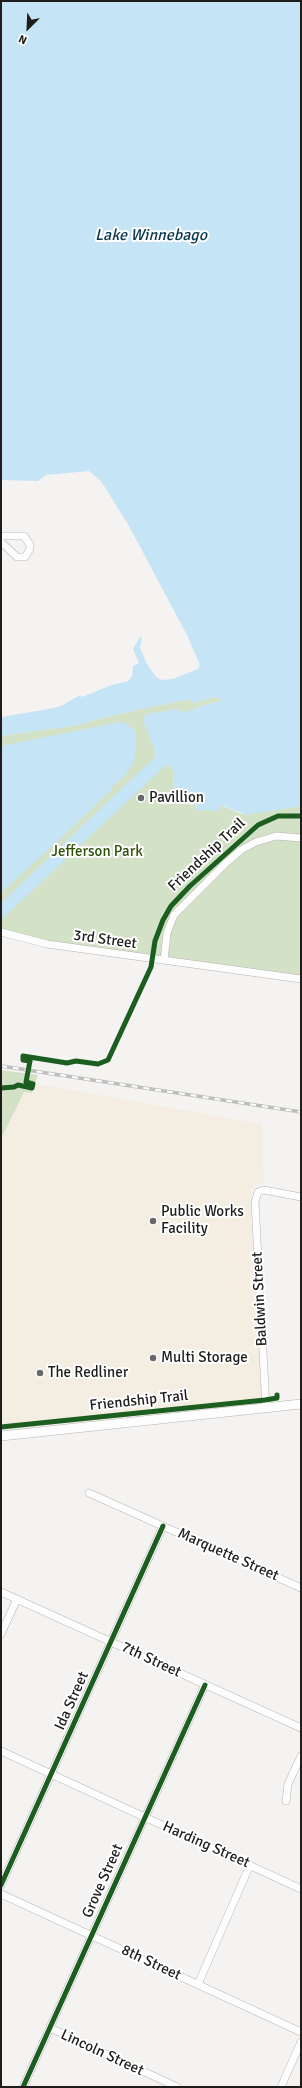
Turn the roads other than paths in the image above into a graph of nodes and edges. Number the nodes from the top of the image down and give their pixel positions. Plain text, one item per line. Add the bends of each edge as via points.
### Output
1 (1, 536) edge
2 (1, 542) edge
3 (301, 838) edge
4 (1, 932) edge
5 (164, 960) junction
6 (301, 979) edge
7 (301, 1197) edge
8 (301, 1404) edge
9 (266, 1408) junction
10 (1, 1436) edge
11 (88, 1493) dead end
12 (163, 1526) junction
13 (301, 1588) edge
14 (1, 1592) edge
15 (17, 1599) junction
16 (1, 1634) edge
17 (111, 1642) junction
18 (205, 1685) junction
19 (301, 1728) edge
20 (1, 1751) edge
21 (301, 1756) edge
22 (52, 1774) junction
23 (286, 1801) dead end
24 (145, 1817) junction
25 (250, 1866) junction
26 (1, 1885) edge
27 (301, 1889) edge
28 (1, 1894) edge
29 (92, 1936) junction
30 (198, 1984) junction
31 (50, 2028) junction
32 (301, 2032) edge
33 (301, 2042) edge
34 (23, 2087) edge
35 (177, 2087) edge
36 (281, 2087) edge

1 - 2 street via 24,536 30,549 25,557 17,557
3 - 5 street via 276,836 240,850 174,915 167,933
4 - 5 street, 3rd Street via 47,944
5 - 6 street, 3rd Street
7 - 9 street, Baldwin Street via 270,1190 258,1192 255,1202
8 - 9 main road
9 - 10 main road
11 - 12 street, Marquette Street
12 - 13 street, Marquette Street
12 - 17 street, Ida Street
14 - 15 street, 7th Street
15 - 16 street
15 - 17 street, 7th Street
17 - 18 street, 7th Street
17 - 22 street, Ida Street
18 - 19 street, 7th Street
18 - 24 street, Grove Street
20 - 22 street, Harding Street
21 - 23 street via 288,1784
22 - 24 street, Harding Street
22 - 26 street, Ida Street
24 - 25 street, Harding Street
24 - 29 street, Grove Street
25 - 27 street, Harding Street
25 - 30 street
28 - 29 street, 8th Street
29 - 30 street, 8th Street
29 - 31 street, Grove Street
30 - 32 street, 8th Street
31 - 34 street, Grove Street
31 - 35 street, Lincoln Street
33 - 36 street

